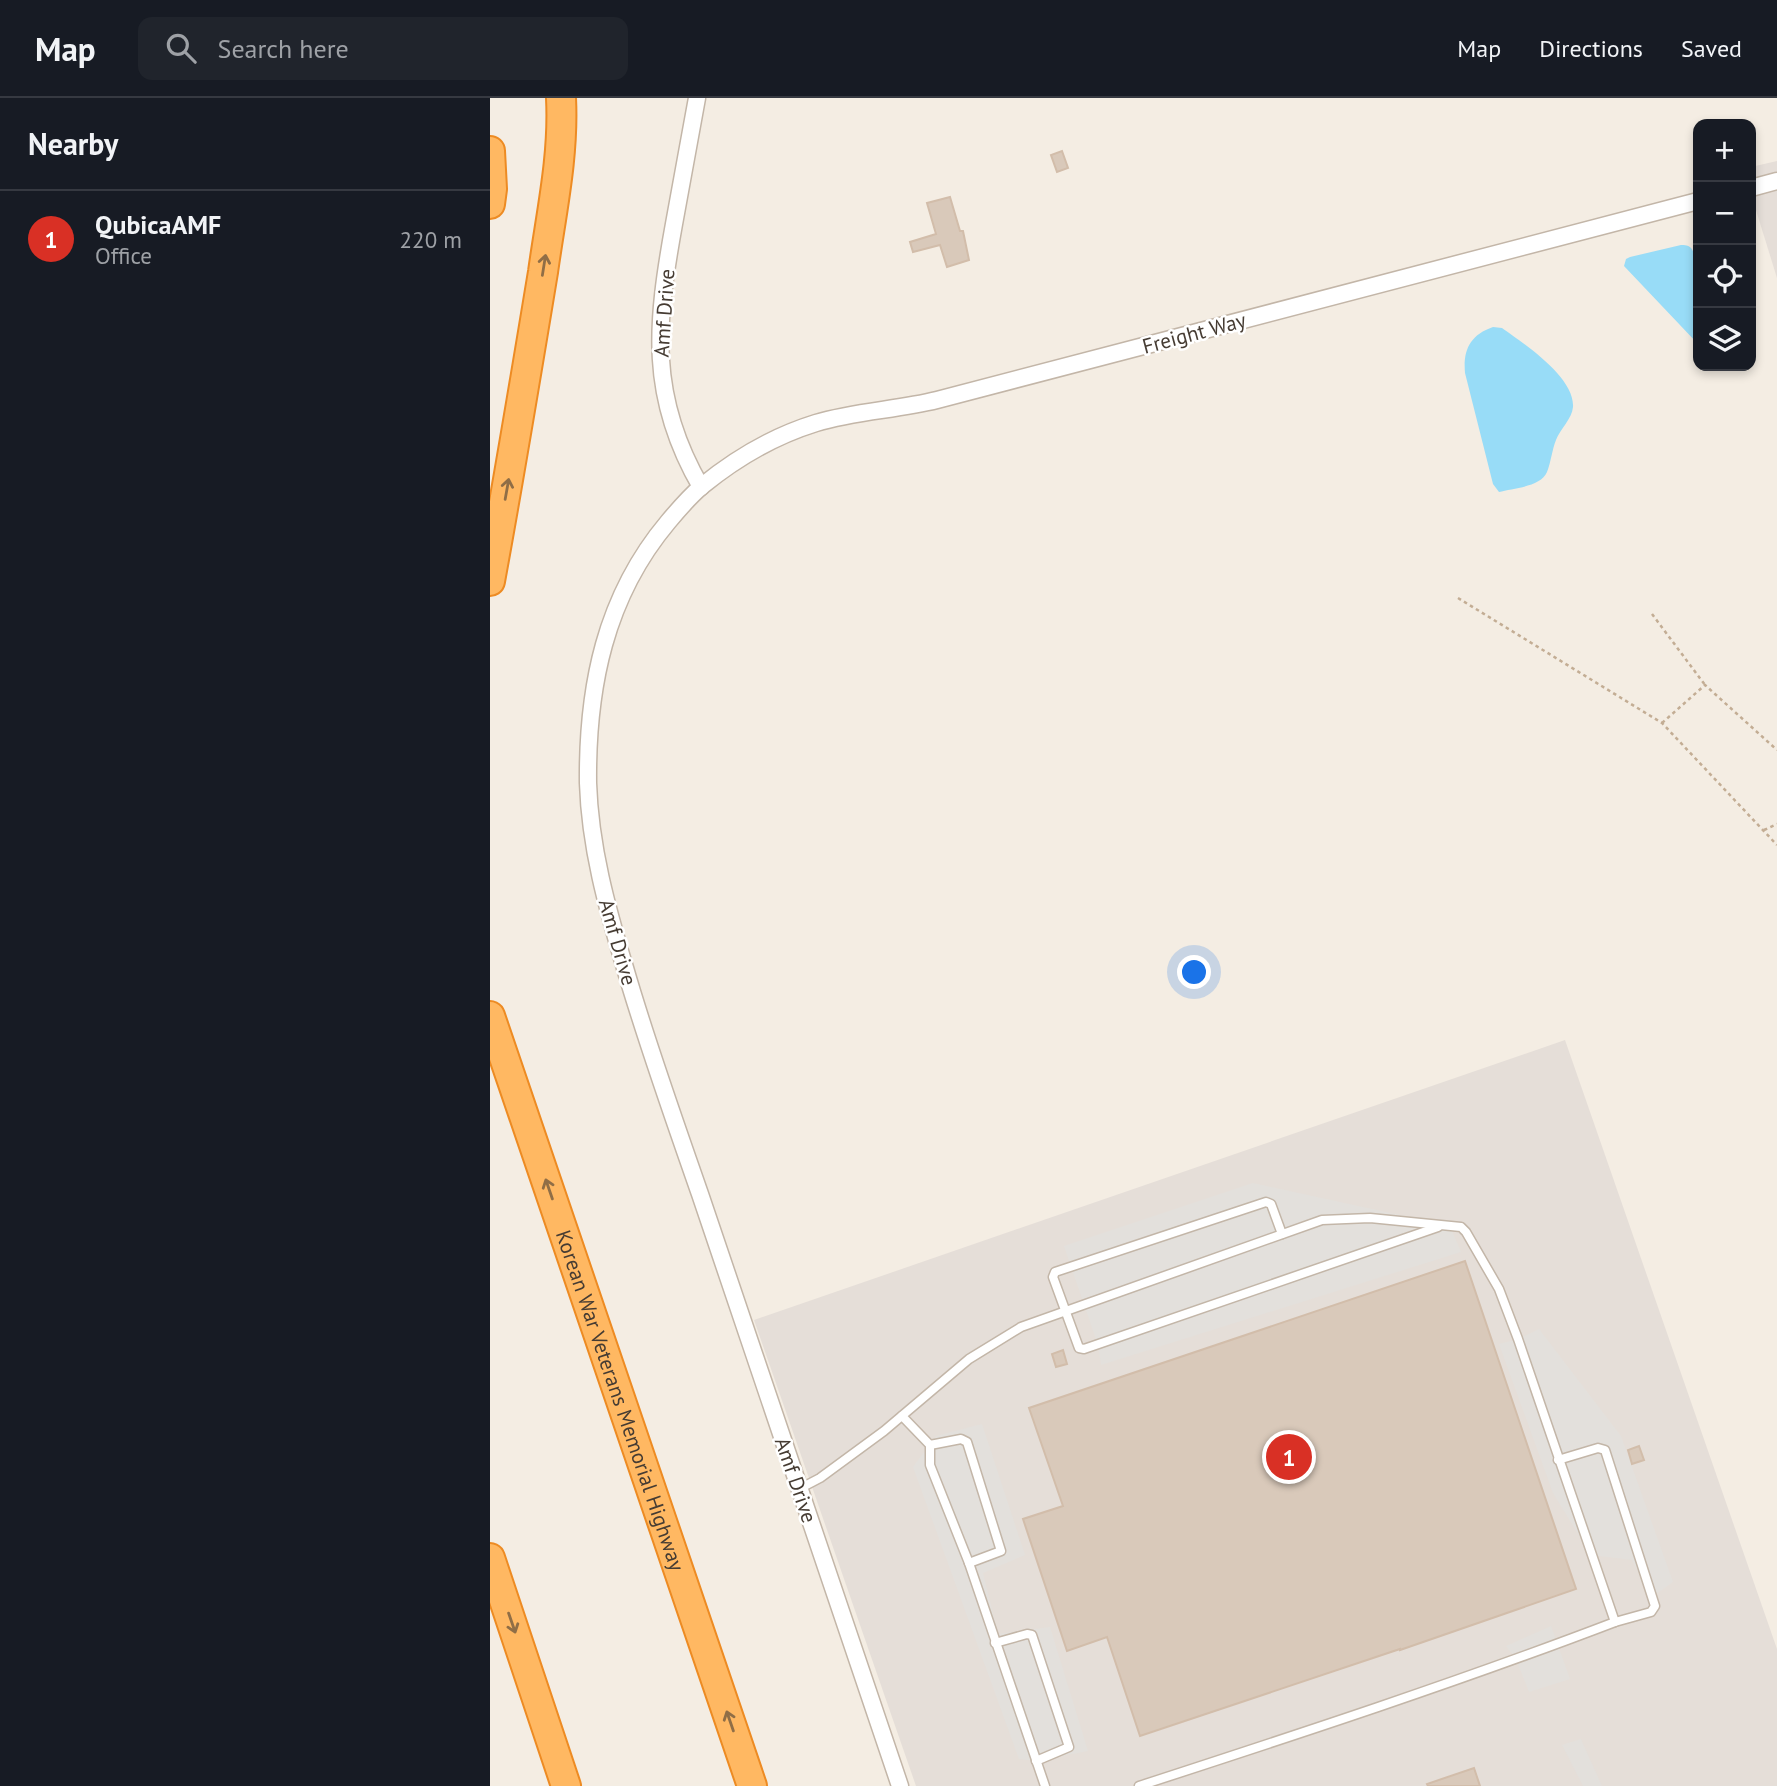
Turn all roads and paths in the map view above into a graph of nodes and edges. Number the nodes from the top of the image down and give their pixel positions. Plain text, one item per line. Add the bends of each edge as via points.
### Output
1 (562, 98) edge
2 (697, 98) edge
3 (490, 151) edge
4 (1777, 181) edge
5 (1756, 187) edge
6 (1693, 202) edge
7 (490, 204) edge
8 (701, 487) junction
9 (490, 580) edge
10 (1458, 597) dead end
11 (1652, 614) dead end
12 (1705, 685) junction
13 (1662, 723) junction
14 (1777, 750) edge
15 (1777, 824) edge
16 (1763, 831) junction
17 (1777, 845) edge
18 (490, 1016) edge
19 (1441, 1226) junction
20 (1282, 1234) junction
21 (1065, 1310) junction
22 (902, 1416) junction
23 (930, 1445) junction
24 (1558, 1460) junction
25 (799, 1489) junction
26 (490, 1558) edge
27 (969, 1563) junction
28 (1615, 1622) junction
29 (995, 1643) junction
30 (1036, 1761) junction
31 (566, 1786) edge
32 (752, 1786) edge
33 (900, 1786) edge
34 (1045, 1786) edge
35 (1139, 1786) edge

9 -> 1 highway via 552,216
2 - 8 street, Amf Drive via 664,281 659,349 674,433
3 - 7 highway
4 - 5 street
6 - 8 street, Freight Way via 909,407 817,423 771,441
8 - 25 street, Amf Drive via 635,567 607,631 590,736 591,827 608,914 638,1015
10 - 13 path
11 - 12 path
12 - 13 path
12 - 14 path
13 - 16 path
15 - 16 path
16 - 17 path
32 -> 18 highway, Korean War Veterans Memorial Highway
19 - 20 lane via 1370,1218 1322,1220
19 - 21 lane via 1084,1349 1079,1348
19 - 24 lane via 1466,1231 1499,1289
20 - 21 lane
20 - 21 lane via 1269,1201 1055,1272
21 - 22 lane via 1021,1327 969,1359
22 - 23 lane
22 - 25 lane
23 - 27 lane via 930,1465
23 - 27 lane via 967,1442 1000,1550
24 - 28 lane
24 - 28 lane via 1605,1450 1655,1606 1651,1612
25 - 33 street, Amf Drive
26 -> 31 highway
27 - 29 lane
28 - 35 lane
29 - 30 lane
29 - 30 lane via 1032,1635 1069,1747
30 - 34 lane

